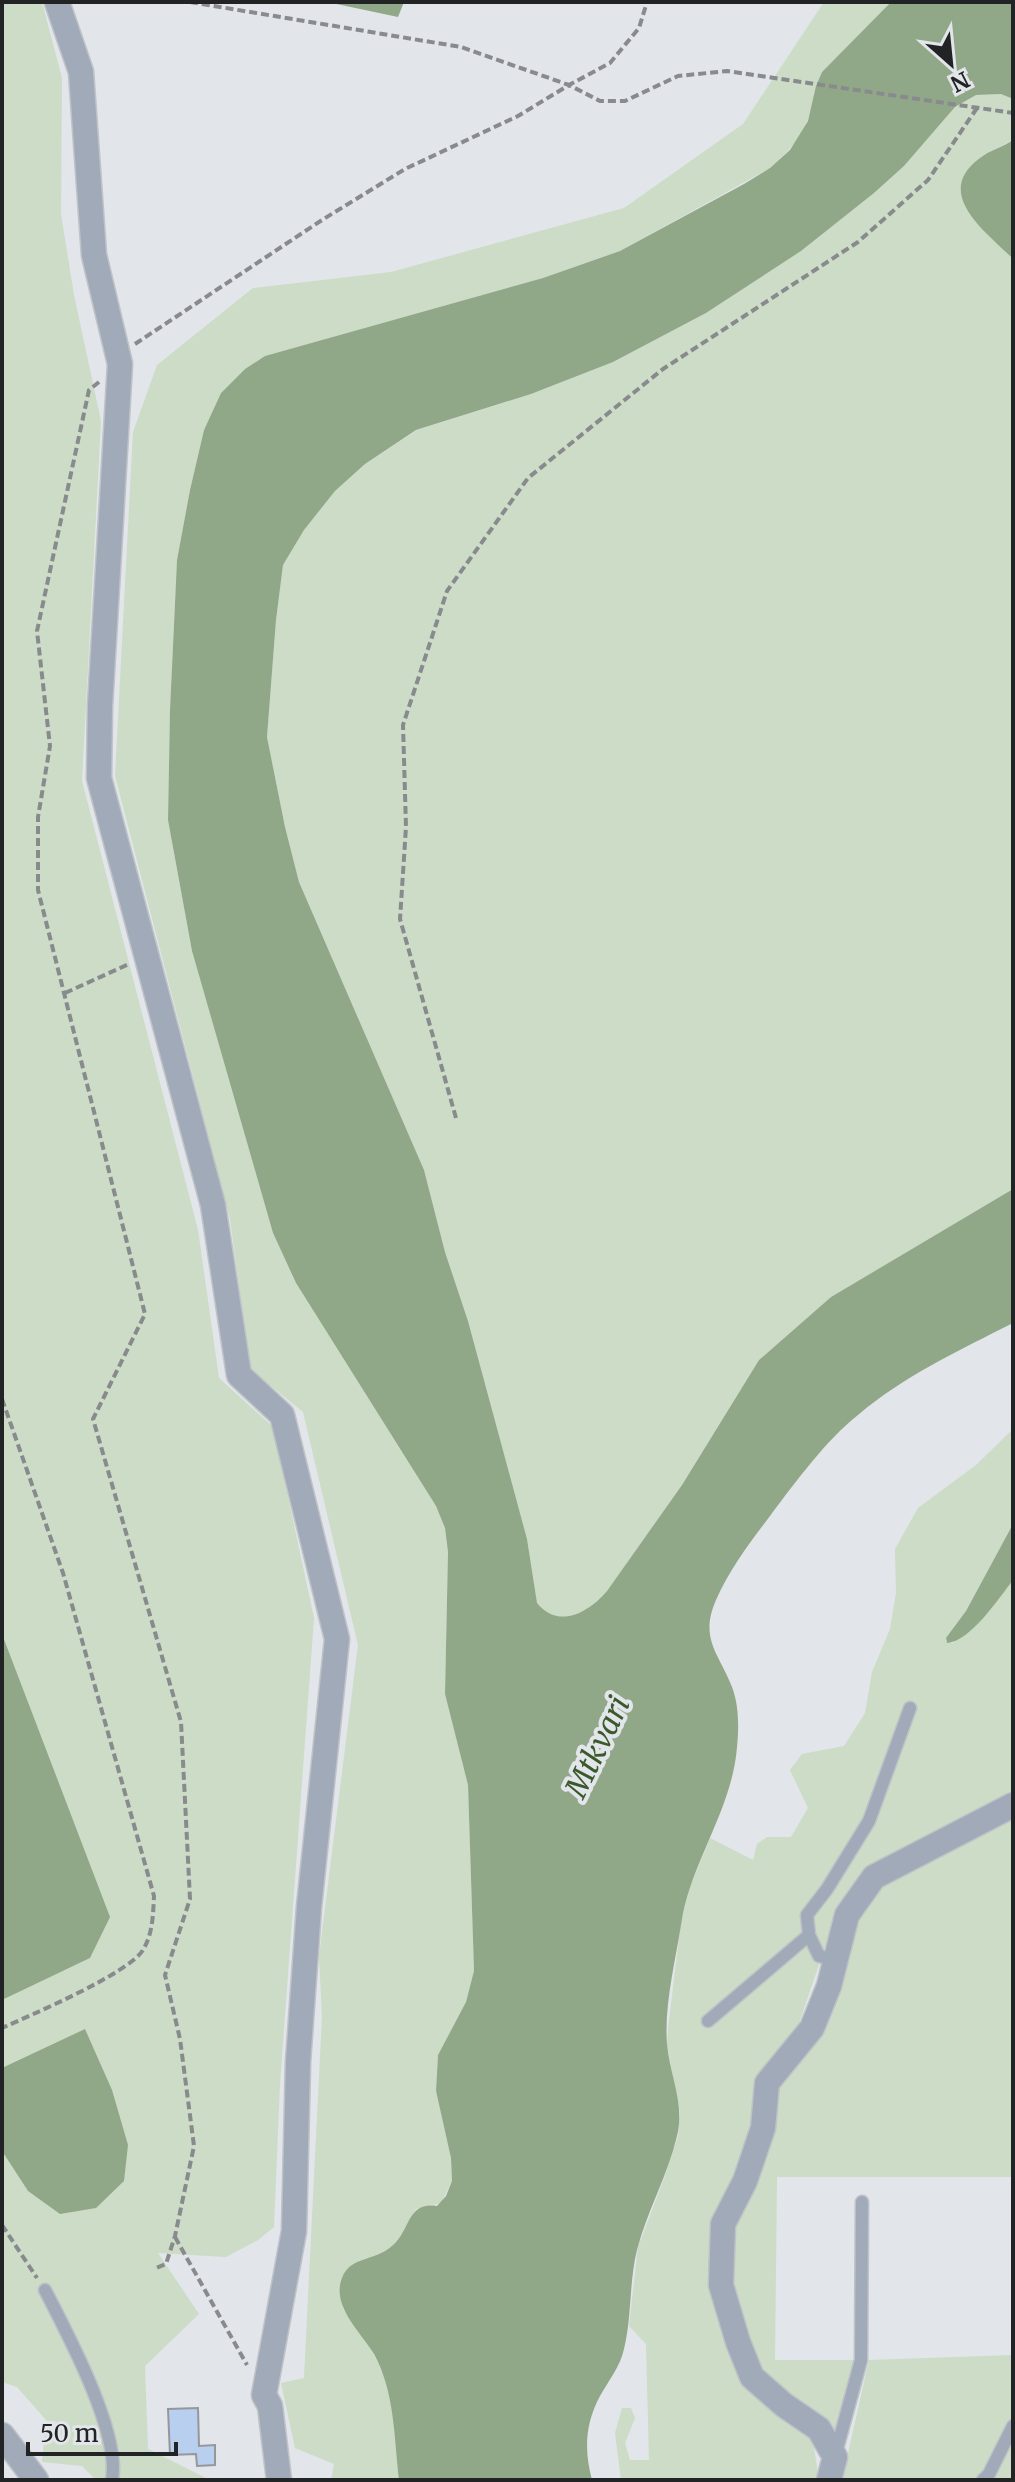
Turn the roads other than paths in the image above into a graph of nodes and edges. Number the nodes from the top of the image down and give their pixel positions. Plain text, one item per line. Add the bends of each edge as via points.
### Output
1 (57, 2) edge
2 (910, 1708) dead end
3 (1013, 1805) edge
4 (809, 1935) junction
5 (836, 1960) junction
6 (708, 2021) dead end
7 (862, 2202) dead end
8 (45, 2290) road end
9 (1013, 2426) edge
10 (2, 2435) edge
11 (832, 2468) edge
12 (36, 2480) edge
13 (112, 2480) edge
14 (279, 2480) edge
15 (983, 2480) edge

1 - 14 street via 81,72 94,255 120,364 99,778 213,1205 239,1375 282,1415 337,1639 309,1907 294,2231 264,2395
2 - 4 lane via 869,1821 807,1915
3 - 5 street via 874,1877 847,1915
4 - 5 lane via 819,1956
4 - 6 lane
5 - 11 street via 812,2028 767,2083 763,2128 723,2224 721,2285 752,2377 819,2429
7 - 11 lane via 861,2360
8 - 13 lane via 87,2373 110,2445
9 - 15 lane
10 - 12 street

